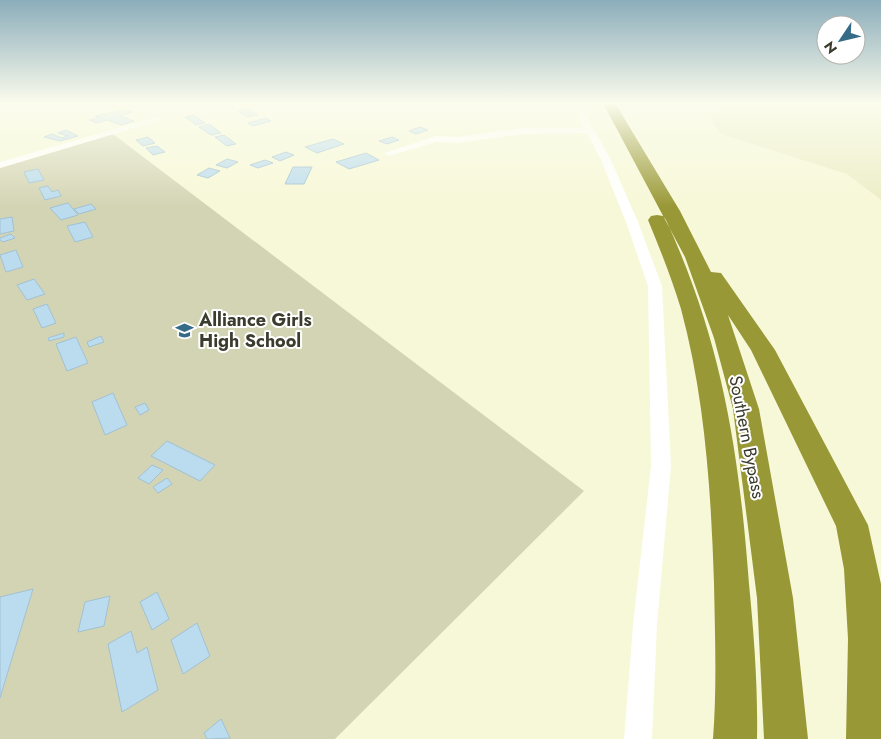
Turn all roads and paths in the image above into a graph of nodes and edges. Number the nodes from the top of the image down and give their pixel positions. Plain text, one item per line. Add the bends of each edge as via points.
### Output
1 (94, 137) edge
2 (474, 137) edge
3 (592, 137) edge
4 (613, 137) edge
5 (627, 137) edge
6 (389, 153) dead end
7 (0, 165) edge
8 (688, 243) junction
9 (638, 739) edge
10 (735, 739) edge
11 (786, 739) edge
12 (868, 739) edge

1 - 7 street
2 - 6 street via 436,140
3 - 9 street via 606,160 655,286 660,466
4 - 10 highway, Southern Bypass via 672,251 701,338 716,412 727,500
5 - 8 highway, Southern Bypass
8 - 11 highway, Southern Bypass via 720,320 746,409 775,598
8 - 12 highway via 759,342 852,524 863,579

